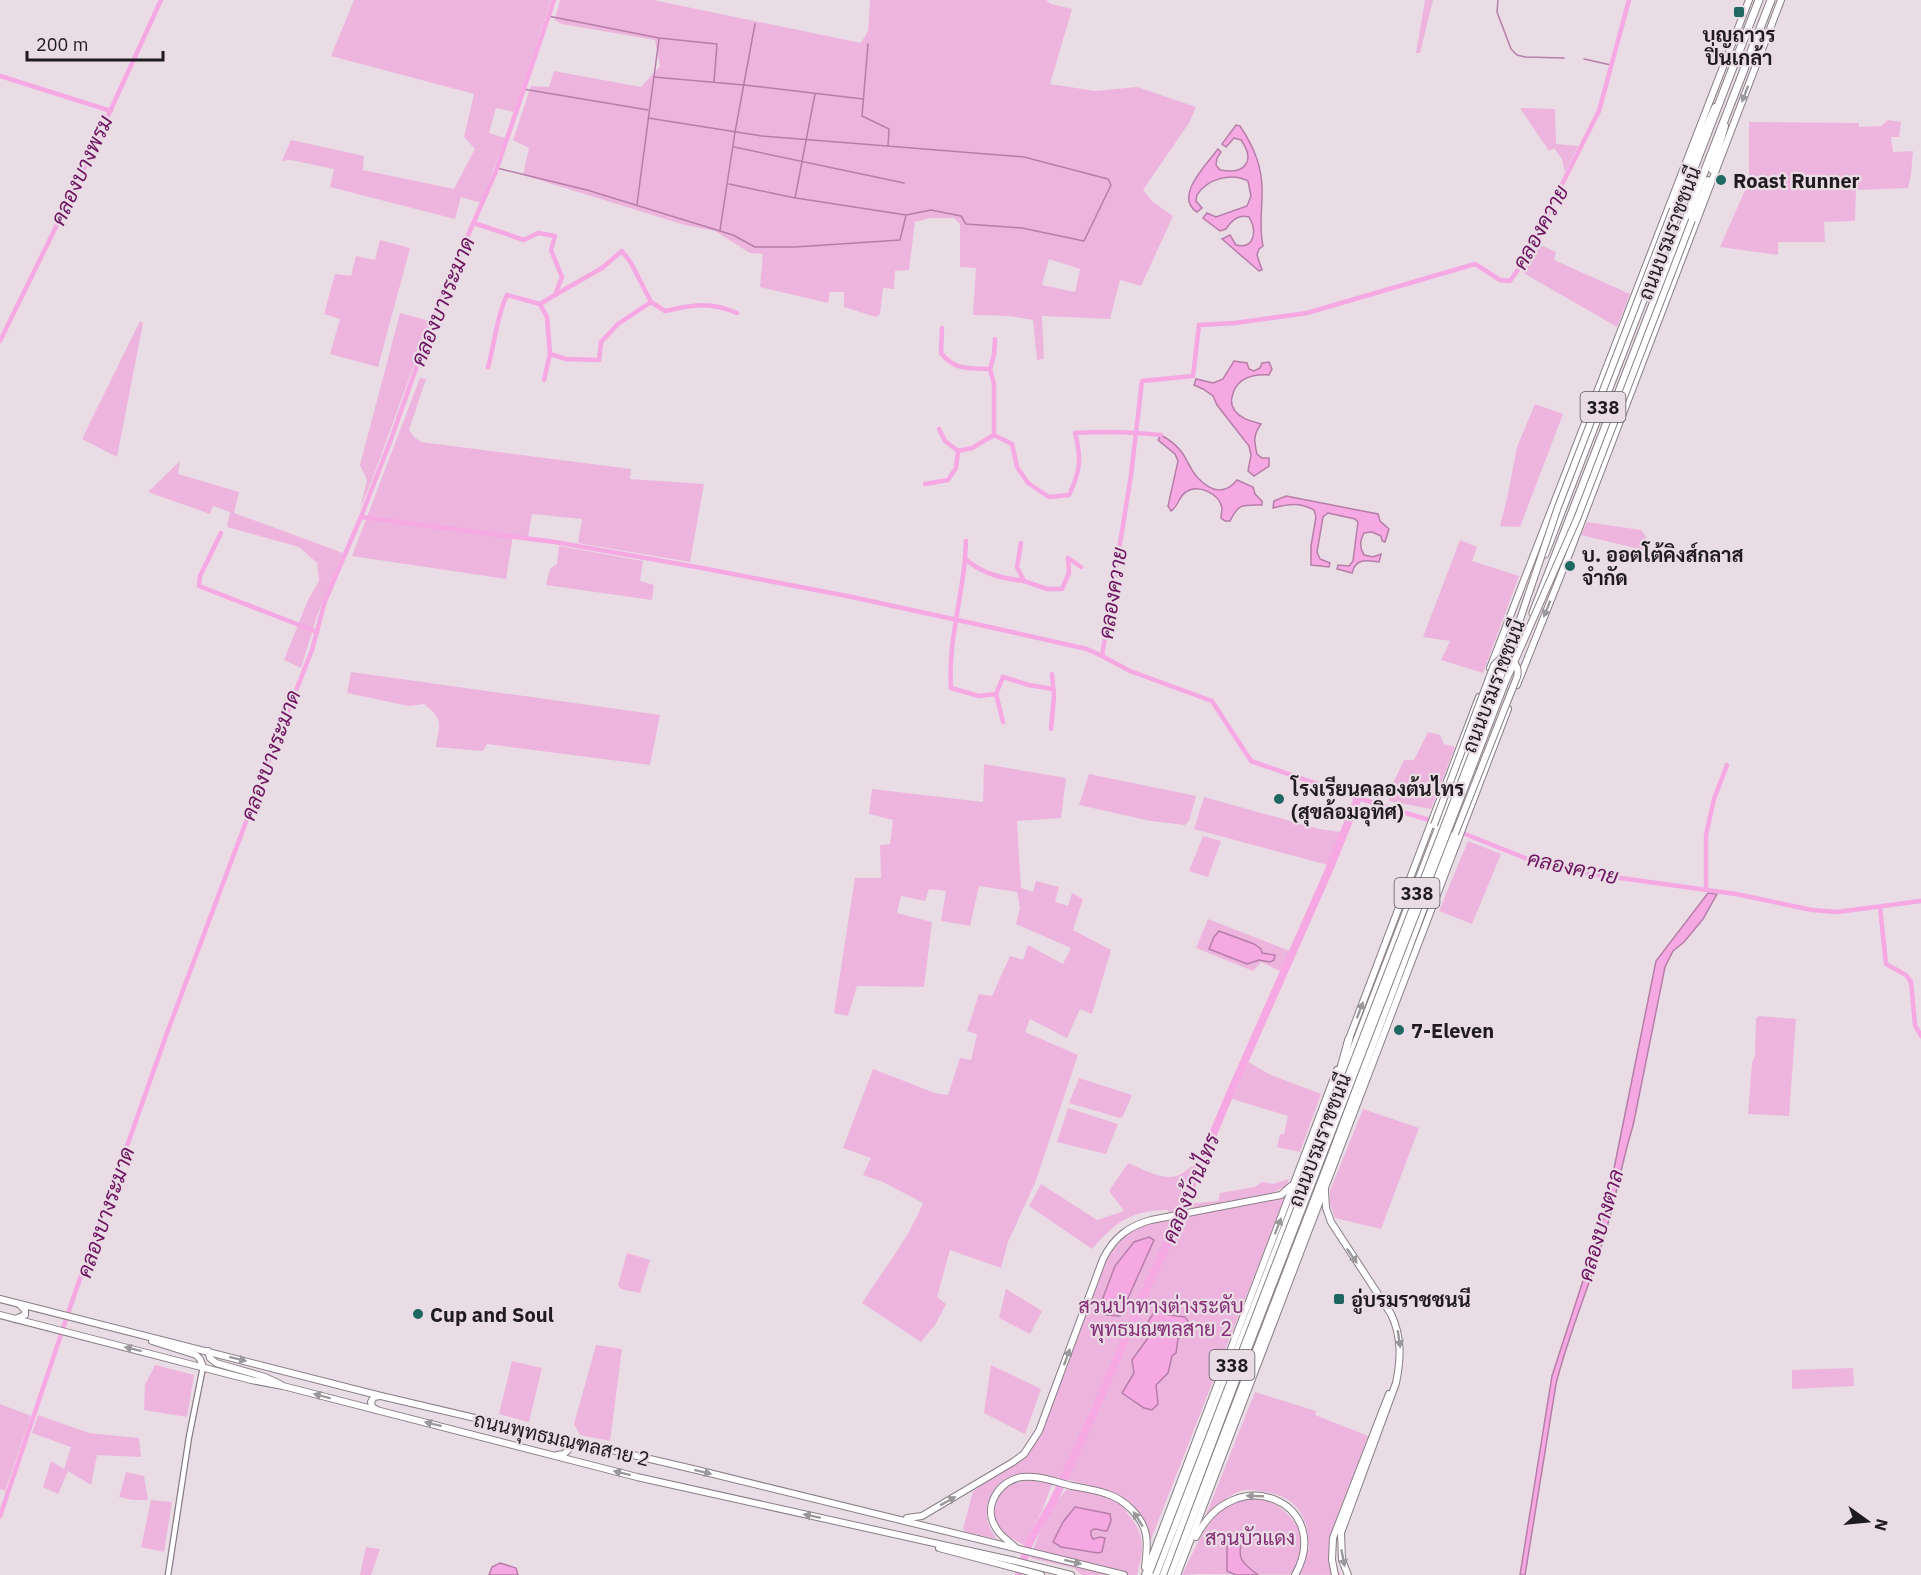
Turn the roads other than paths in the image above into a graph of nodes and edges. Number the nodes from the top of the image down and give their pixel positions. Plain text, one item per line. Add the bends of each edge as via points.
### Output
1 (1749, 0) edge
2 (1760, 0) edge
3 (1771, 0) edge
4 (1781, 0) edge
5 (1712, 94) junction
6 (1722, 95) junction
7 (1732, 102) junction
8 (1736, 115) junction
9 (1695, 151) junction
10 (1713, 167) junction
11 (1435, 825) junction
12 (1455, 834) junction
13 (1349, 1039) junction
14 (1376, 1053) junction
15 (1328, 1115) junction
16 (1346, 1116) junction
17 (1294, 1182) junction
18 (1326, 1184) junction
19 (0, 1299) edge
20 (20, 1304) junction
21 (0, 1315) edge
22 (15, 1319) junction
23 (132, 1333) junction
24 (208, 1351) junction
25 (202, 1367) junction
26 (1396, 1383) junction
27 (283, 1386) junction
28 (381, 1396) junction
29 (378, 1411) junction
30 (564, 1438) junction
31 (556, 1455) junction
32 (894, 1518) junction
33 (1019, 1548) junction
34 (1014, 1564) junction
35 (1182, 1564) junction
36 (168, 1575) edge
37 (1041, 1575) edge
38 (1071, 1575) edge
39 (1124, 1575) edge
40 (1145, 1575) edge
41 (1151, 1575) edge
42 (1156, 1575) edge
43 (1163, 1575) edge
44 (1170, 1575) edge
45 (1178, 1575) edge
46 (1295, 1575) edge
47 (1335, 1575) edge
48 (1348, 1575) edge

1 - 5 main road, 338
2 - 6 highway, ถนนบรมราชชนนี / 338
3 - 7 highway, ถนนบรมราชชนนี / 338
4 -> 8 main road, 338
5 - 9 main road
5 - 11 main road, 338, bridge via 1436,810
6 - 9 main road, 338
6 - 11 highway, ถนนบรมราชชนนี / 338, bridge via 1444,814
7 - 10 main road, 338
7 - 12 highway, ถนนบรมราชชนนี / 338, bridge via 1538,599 1456,819
8 - 10 main road
8 -> 12 main road, 338 via 1465,822
9 - 42 main road, 338, bridge via 1558,507 1492,702
10 - 43 main road, 338, bridge via 1577,519 1505,683
11 - 12 main road, bridge via 1494,665 1500,659 1513,661 1518,668 1517,677
13 -> 11 main road, 338
11 - 15 highway, ถนนบรมราชชนนี / 338
12 - 14 main road, 338
12 - 16 highway, ถนนบรมราชชนนี / 338
13 - 15 highway
13 - 17 main road, 338
14 - 16 highway
14 - 18 main road, 338
15 - 41 highway, ถนนบรมราชชนนี / 338
16 - 44 highway, ถนนบรมราชชนนี / 338
32 -> 17 main road via 922,1516 1024,1454 1039,1431 1108,1248 1122,1233 1151,1220 1281,1195
40 -> 17 main road, 338
18 -> 26 main road via 1325,1201 1331,1222 1395,1322 1400,1354
18 - 35 main road, 338
19 - 20 main road, ถนนพุทธมณฑลสาย 2
20 - 22 main road via 25,1315
20 - 23 main road, ถนนพุทธมณฑลสาย 2
21 - 22 main road, ถนนพุทธมณฑลสาย 2
25 -> 22 main road, ถนนพุทธมณฑลสาย 2
23 - 24 main road, ถนนพุทธมณฑลสาย 2
23 - 25 main road via 196,1355
24 - 27 main road via 216,1363
24 -> 28 main road, ถนนพุทธมณฑลสาย 2
25 - 27 main road, ถนนพุทธมณฑลสาย 2
25 - 36 street
26 - 47 main road via 1385,1401 1333,1538
26 -> 48 main road via 1341,1533 1342,1560
29 -> 27 main road, ถนนพุทธมณฑลสาย 2
28 - 29 main road via 371,1402
28 - 30 main road, ถนนพุทธมณฑลสาย 2
31 -> 29 main road, ถนนพุทธมณฑลสาย 2
30 - 31 main road via 568,1450
30 -> 32 main road, ถนนพุทธมณฑลสาย 2
34 -> 31 main road, ถนนพุทธมณฑลสาย 2
32 - 33 main road, ถนนพุทธมณฑลสาย 2
33 -> 39 main road, ถนนพุทธมณฑลสาย 2
40 -> 33 main road via 1146,1533 1128,1505 1113,1496 1048,1479 1024,1476 1003,1485 994,1497 992,1521 1001,1535
34 - 37 main road
34 - 38 main road
35 - 45 main road, 338
46 -> 35 main road via 1305,1548 1301,1525 1290,1509 1273,1498 1254,1495 1236,1498 1215,1511

